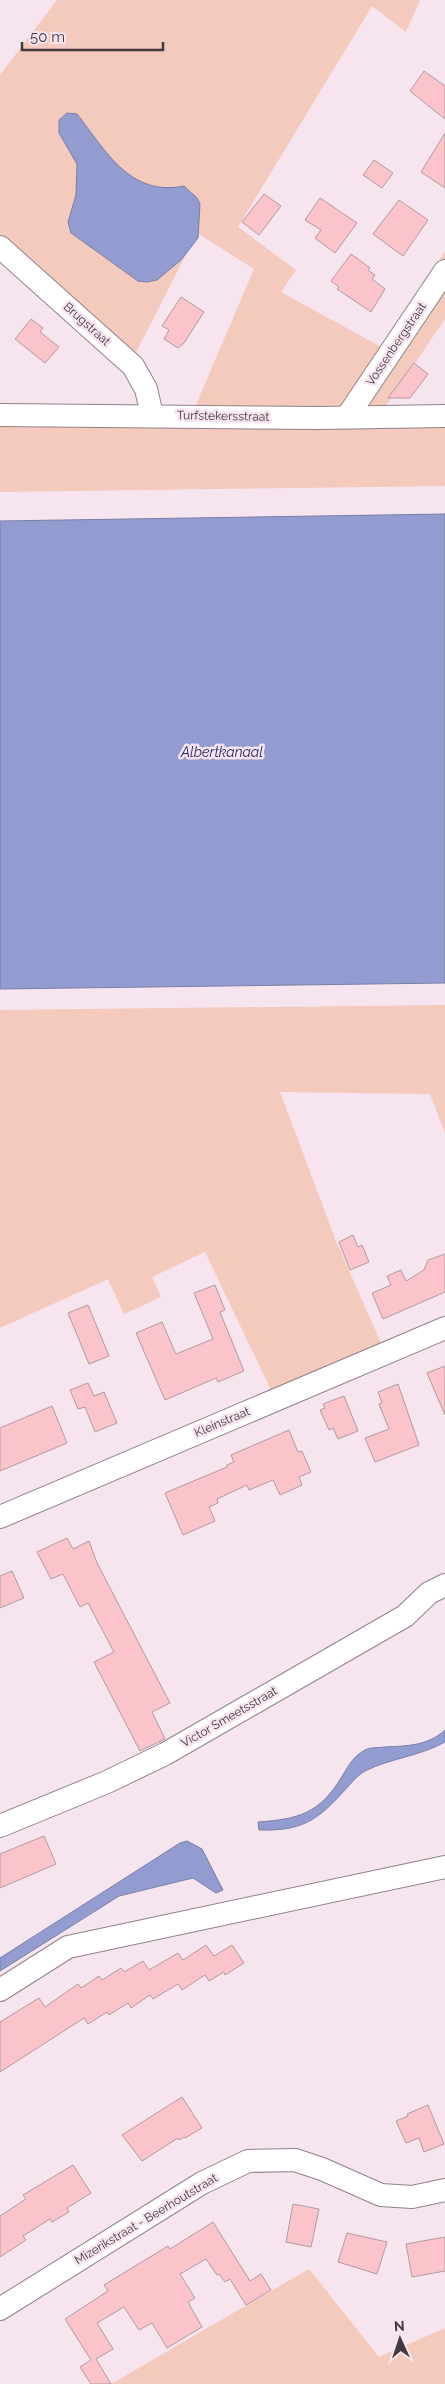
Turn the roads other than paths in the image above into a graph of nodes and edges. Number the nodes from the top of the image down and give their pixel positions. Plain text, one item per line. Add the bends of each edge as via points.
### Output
1 (0, 247) edge
2 (445, 271) edge
3 (0, 415) edge
4 (152, 415) junction
5 (445, 416) edge
6 (347, 417) junction
7 (445, 1328) edge
8 (0, 1517) edge
9 (445, 1585) edge
10 (0, 1826) edge
11 (445, 1866) edge
12 (0, 1990) edge
13 (445, 2190) edge
14 (0, 2309) edge

1 - 4 street, Brugstraat via 134,366 146,389
2 - 6 street, Vossenbergstraat
3 - 4 street, Turfstekersstraat
4 - 6 street, Turfstekersstraat
5 - 6 street, Turfstekersstraat
7 - 8 street, Kleinstraat
9 - 10 street, Victor Smeetsstraat via 429,1593 404,1616 165,1754
11 - 12 street via 68,1946
13 - 14 street, Mizerikstraat - Beerhoutstraat via 412,2197 381,2195 295,2160 248,2161 202,2183

